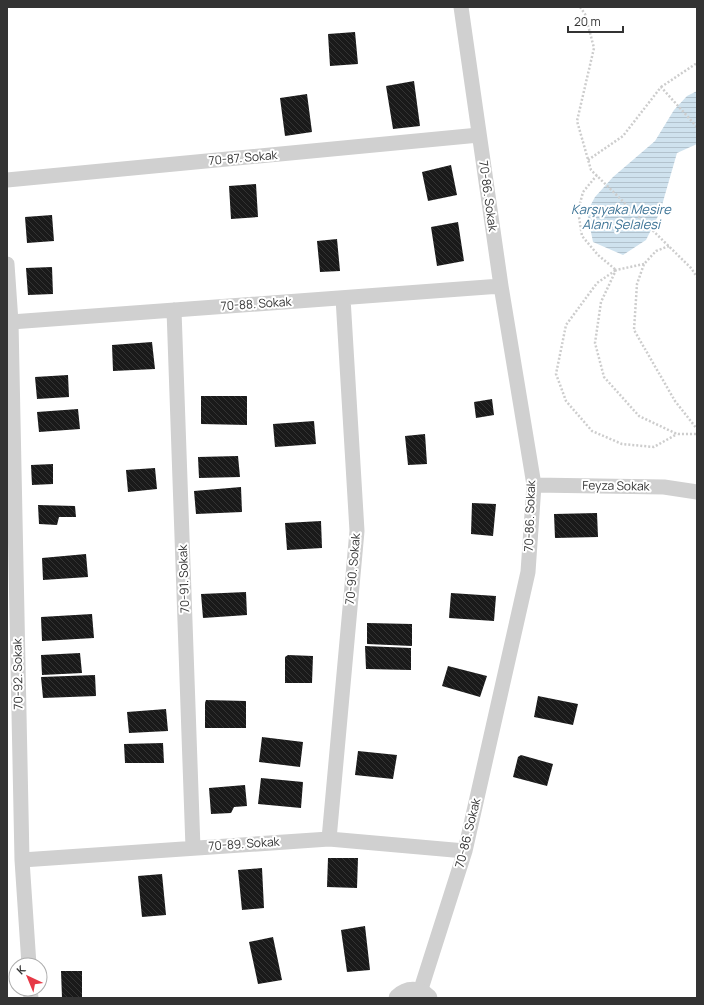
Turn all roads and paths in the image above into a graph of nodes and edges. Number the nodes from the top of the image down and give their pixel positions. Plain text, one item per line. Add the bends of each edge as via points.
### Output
1 (461, 7) edge
2 (580, 7) edge
3 (697, 63) edge
4 (661, 87) junction
5 (697, 126) edge
6 (479, 135) junction
7 (588, 160) junction
8 (596, 176) junction
9 (7, 180) edge
10 (669, 246) junction
11 (7, 264) edge
12 (644, 264) junction
13 (616, 270) junction
14 (697, 277) edge
15 (502, 286) junction
16 (343, 298) junction
17 (174, 310) junction
18 (11, 322) junction
19 (697, 429) edge
20 (677, 434) junction
21 (697, 434) edge
22 (534, 485) junction
23 (697, 492) edge
24 (330, 839) junction
25 (193, 848) junction
26 (465, 851) junction
27 (22, 860) junction
28 (28, 957) edge
29 (424, 995) edge
30 (397, 997) edge

1 - 6 street, 70-86. Sokak
2 - 7 path via 585,14 594,48 578,121
3 - 4 path
4 - 5 path
4 - 7 path via 623,136
6 - 9 street, 70-87. Sokak
6 - 15 street, 70-86. Sokak
7 - 8 path
8 - 10 path
8 - 13 path via 583,192 578,211 582,236 598,255
10 - 12 path via 656,251
10 - 14 path
11 - 18 street, 70-92. Sokak
12 - 13 path
12 - 19 path via 637,284 634,330 675,401
13 - 20 path via 601,302 595,343 604,377 639,416
13 - 20 path via 597,283 566,324 556,374 566,401 592,431 622,444 654,447
15 - 16 street, 70-88. Sokak
15 - 22 street, 70-86. Sokak
16 - 17 street, 70-88. Sokak
16 - 24 street, 70-90. Sokak via 357,531
17 - 18 street, 70-88. Sokak
17 - 25 street, 70-91. Sokak
18 - 27 street, 70-92. Sokak
20 - 21 path
22 - 23 street, Feyza Sokak via 664,487
22 - 26 street, 70-86. Sokak via 528,572
24 - 25 street, 70-89. Sokak
24 - 26 street, 70-89. Sokak
25 - 27 street, 70-89. Sokak
26 - 29 street, 70-86. Sokak
27 - 28 street, 70-92. Sokak
29 - 30 street via 410,991

